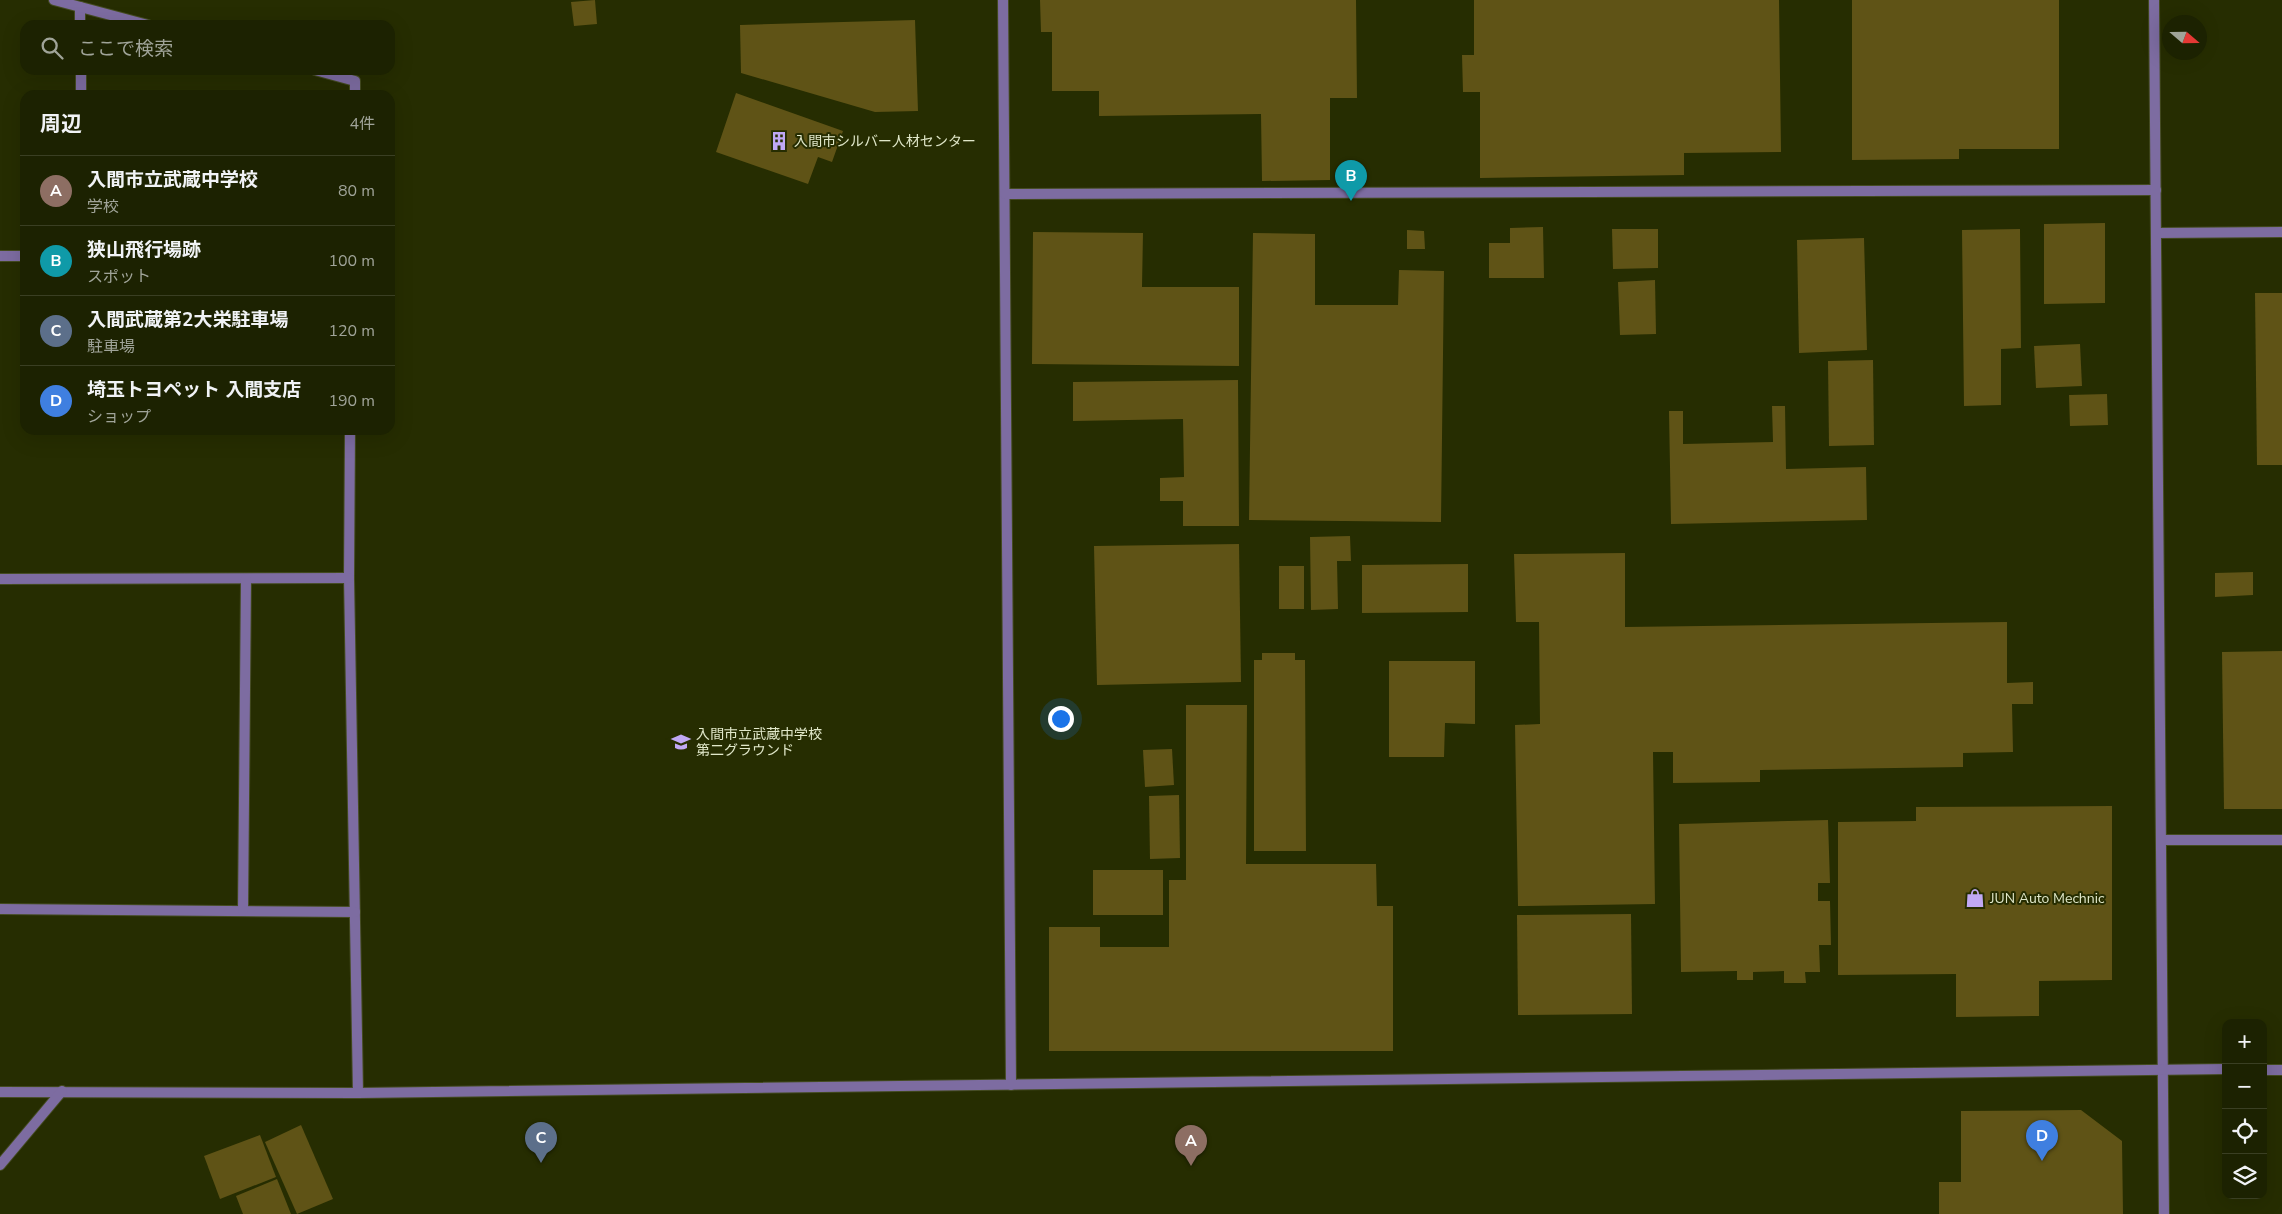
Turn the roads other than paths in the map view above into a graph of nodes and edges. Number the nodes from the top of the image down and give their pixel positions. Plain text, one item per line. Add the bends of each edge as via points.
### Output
1 (54, 0) edge
2 (1004, 0) edge
3 (2154, 0) edge
4 (80, 7) junction
5 (80, 20) edge
6 (129, 20) edge
7 (81, 75) edge
8 (333, 75) edge
9 (81, 90) edge
10 (355, 90) edge
11 (2156, 190) junction
12 (1005, 194) junction
13 (2157, 232) junction
14 (2282, 232) edge
15 (0, 256) edge
16 (20, 256) edge
17 (350, 435) edge
18 (246, 578) junction
19 (349, 578) junction
20 (0, 579) edge
21 (2161, 840) junction
22 (2282, 840) edge
23 (0, 909) edge
24 (243, 911) junction
25 (355, 912) junction
26 (2164, 1068) junction
27 (2222, 1069) edge
28 (2267, 1070) edge
29 (2282, 1070) edge
30 (1011, 1085) junction
31 (62, 1091) junction
32 (0, 1092) edge
33 (358, 1093) junction
34 (0, 1165) edge
35 (2164, 1214) edge

1 - 4 street
2 - 12 street
3 - 11 street
4 - 5 street
4 - 6 street
7 - 9 street
8 - 10 street via 355,81
11 - 12 street
11 - 13 street
12 - 30 street
13 - 14 street
13 - 21 street
15 - 16 street
17 - 19 street
18 - 19 street
18 - 20 street
18 - 24 street
19 - 25 street
21 - 22 street
21 - 26 street
23 - 24 street
24 - 25 street
25 - 33 street
26 - 27 street
26 - 30 street
26 - 35 street
28 - 29 street
30 - 33 street
31 - 32 street
31 - 33 street
31 - 34 street

